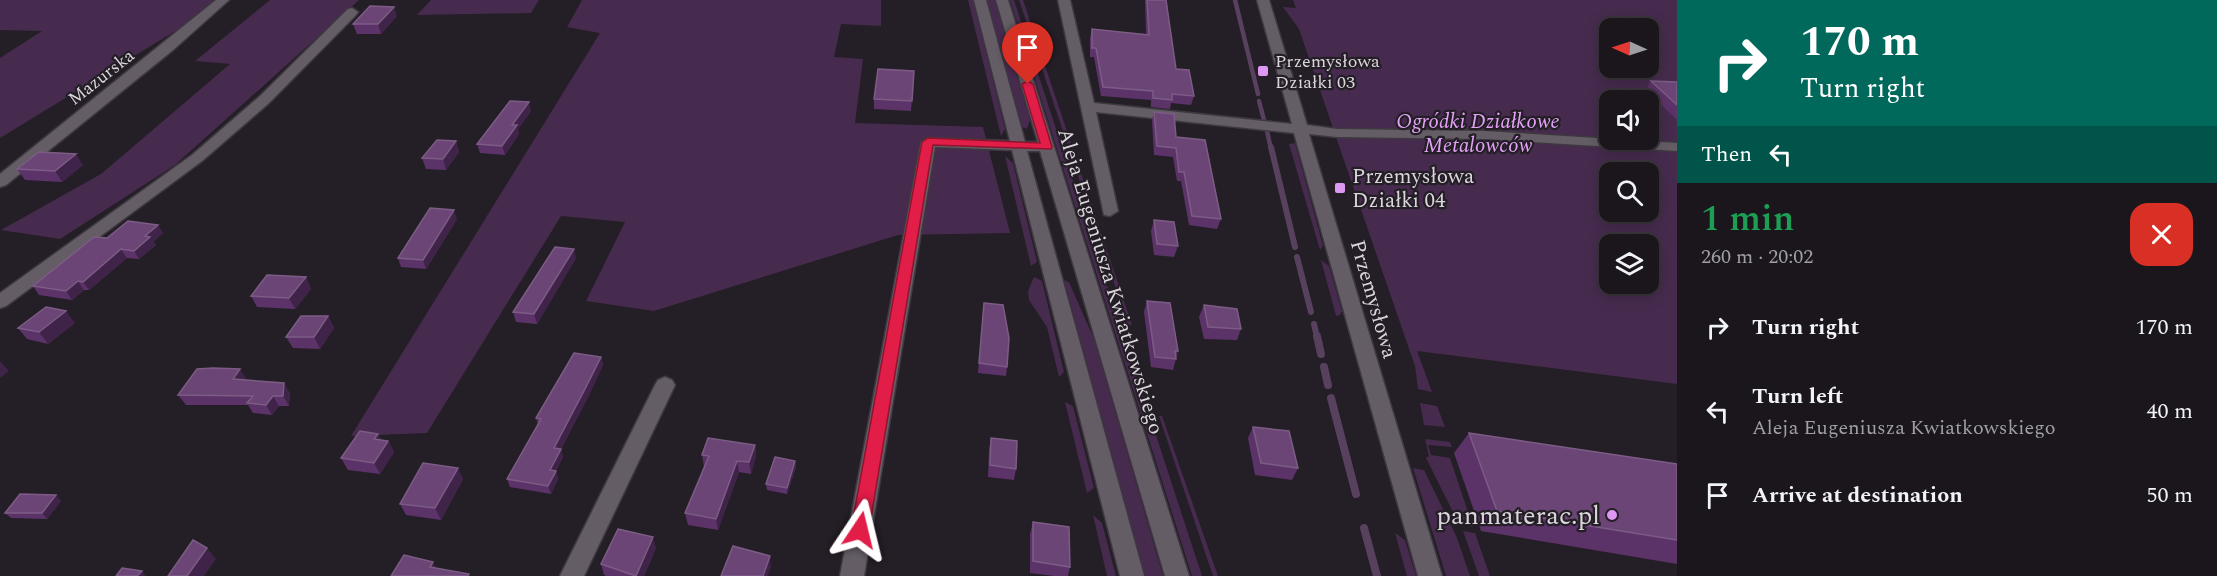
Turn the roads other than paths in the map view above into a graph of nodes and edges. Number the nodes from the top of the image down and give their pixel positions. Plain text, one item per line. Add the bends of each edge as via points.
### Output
1 (223, 0) edge
2 (980, 0) edge
3 (1002, 0) edge
4 (1064, 0) edge
5 (1263, 0) edge
6 (352, 12) dead end
7 (1088, 107) junction
8 (1301, 129) junction
9 (1018, 147) junction
10 (1047, 147) junction
11 (1677, 147) edge
12 (0, 182) edge
13 (1110, 211) dead end
14 (0, 302) edge
15 (665, 385) dead end
16 (572, 576) edge
17 (852, 576) edge
18 (1132, 576) edge
19 (1177, 576) edge
20 (1430, 576) edge

1 - 12 street, Mazurska
2 - 9 street
3 - 10 street, Aleja Eugeniusza Kwiatkowskiego
4 - 7 street
5 - 8 street, Przemysłowa
6 - 14 street via 264,100 197,158
7 - 8 street
7 - 13 street
8 - 11 street
8 - 20 street, Przemysłowa
9 - 10 street
9 - 17 street via 928,142
9 - 18 street
10 - 19 street, Aleja Eugeniusza Kwiatkowskiego
15 - 16 street

